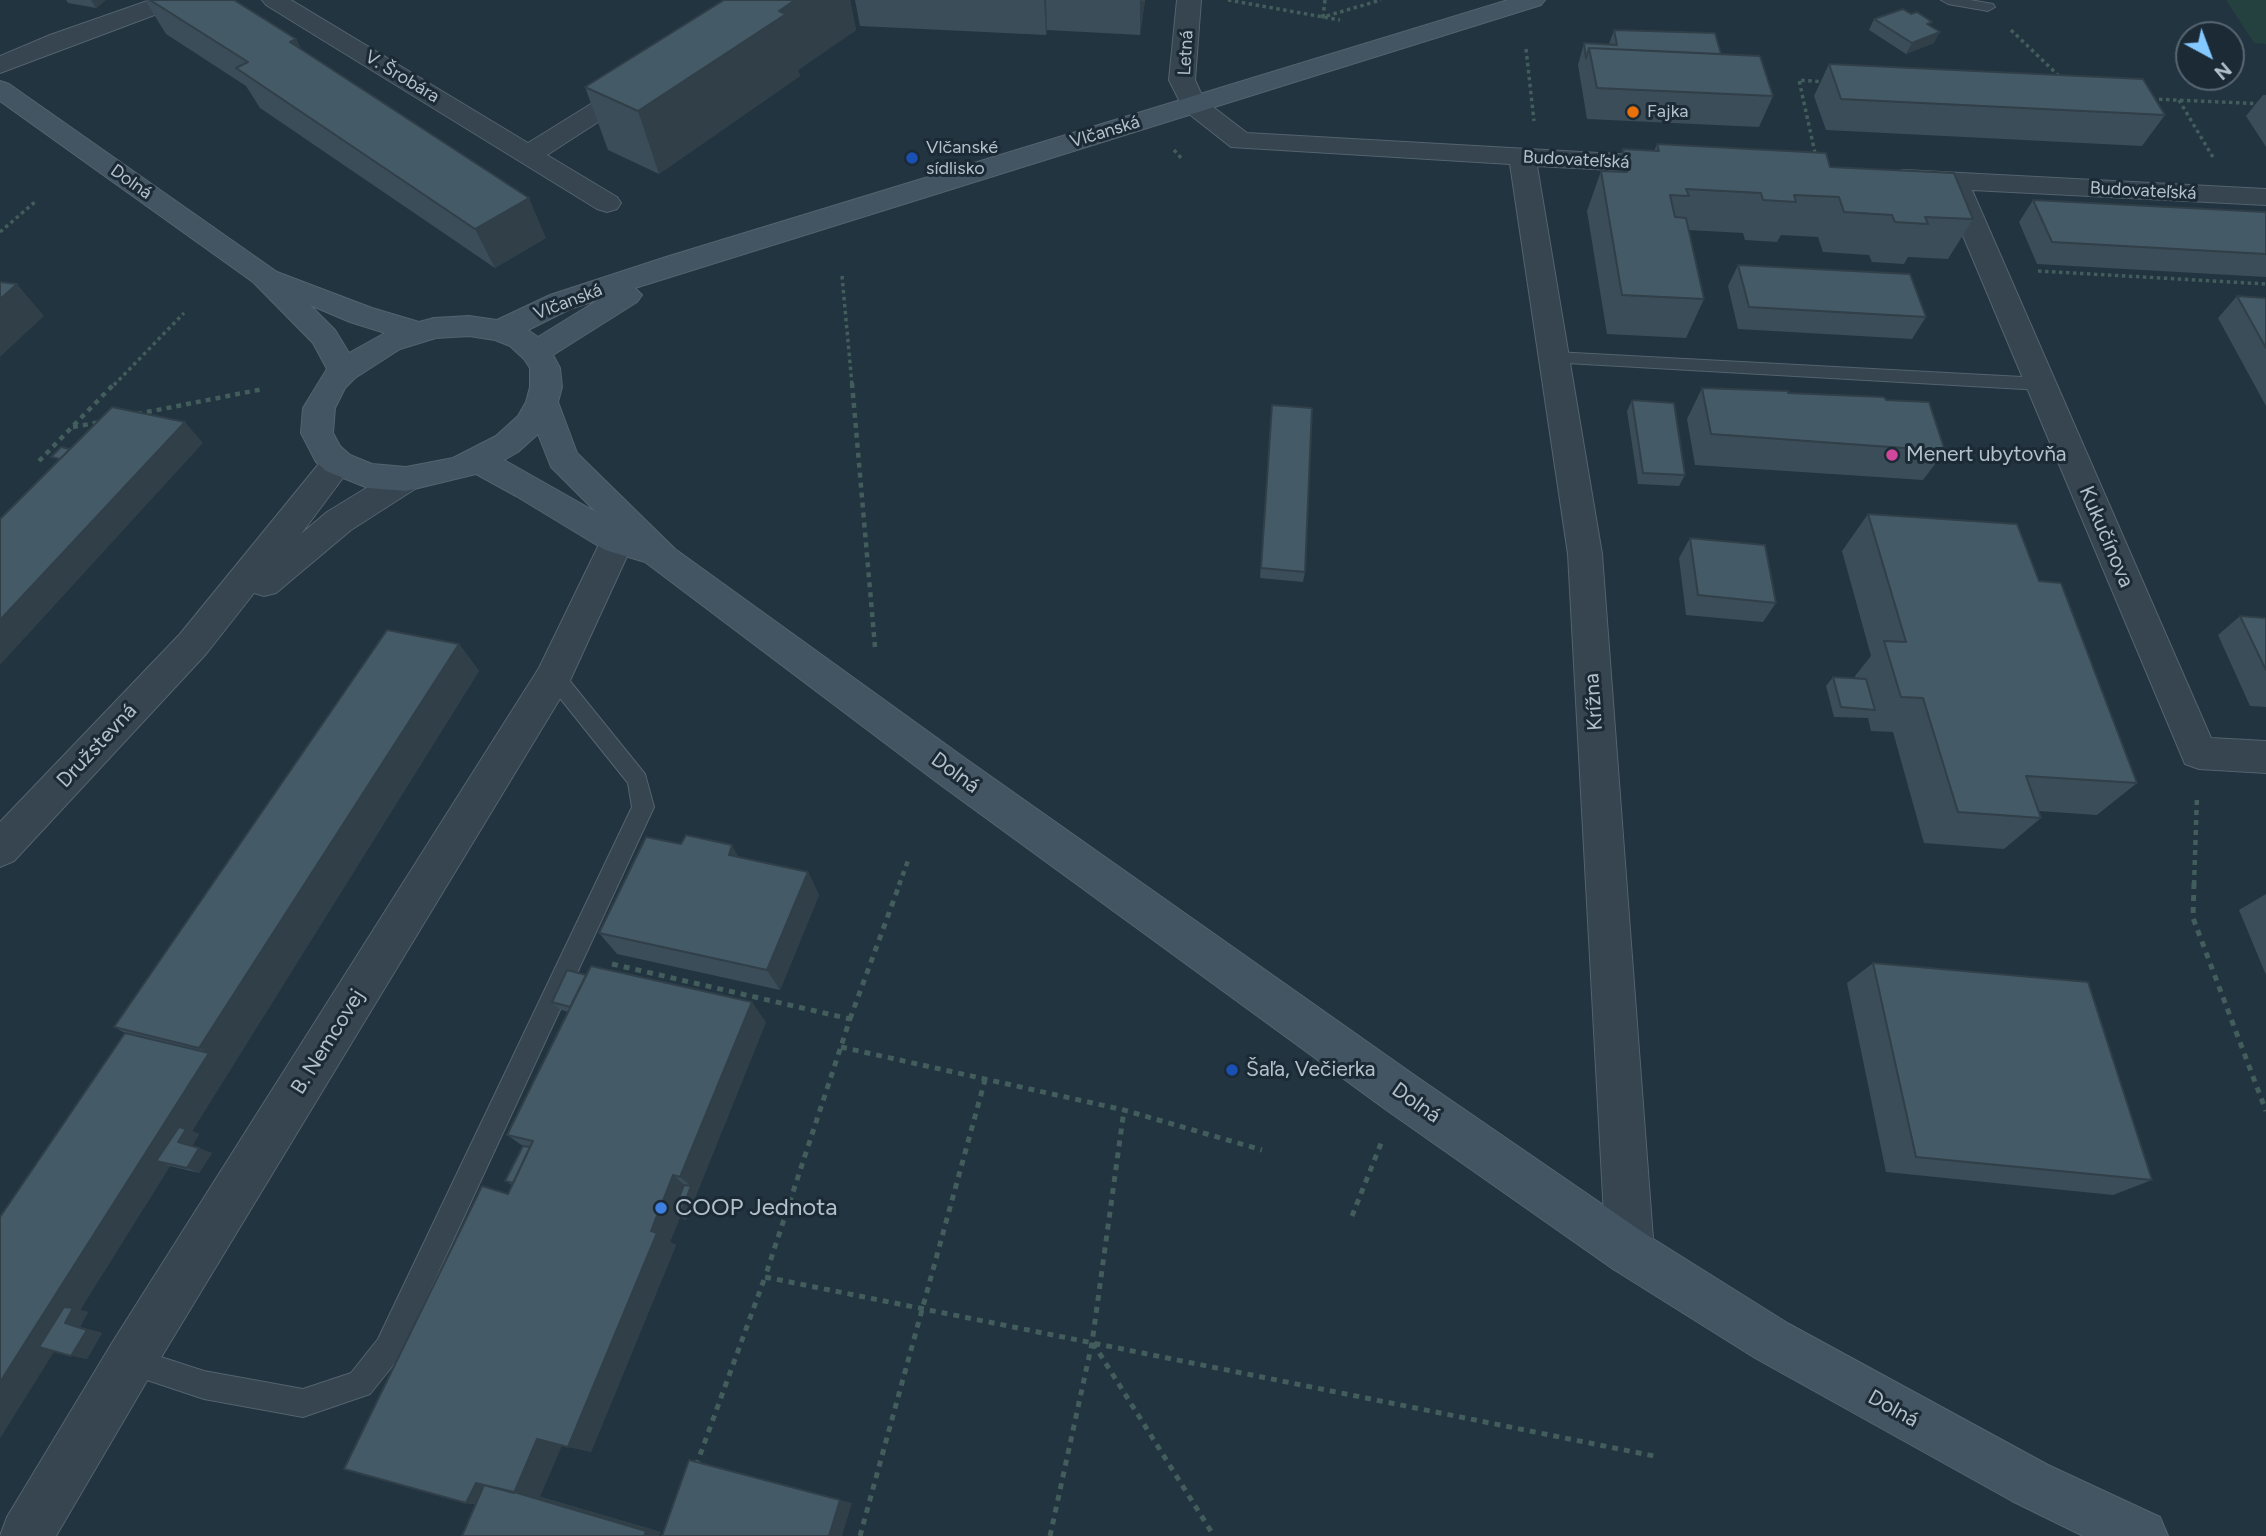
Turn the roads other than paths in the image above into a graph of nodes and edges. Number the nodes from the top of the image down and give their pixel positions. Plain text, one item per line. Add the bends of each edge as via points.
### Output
1 (173, 0) edge
2 (274, 0) edge
3 (1189, 0) edge
4 (1533, 0) edge
5 (1948, 0) edge
6 (1988, 7) road end
7 (0, 65) edge
8 (657, 73) edge
9 (0, 89) edge
10 (1193, 104) junction
11 (1529, 143) junction
12 (529, 154) junction
13 (1689, 166) edge
14 (1885, 177) edge
15 (1954, 181) junction
16 (2266, 197) edge
17 (607, 203) dead end
18 (676, 264) junction
19 (263, 275) junction
20 (500, 331) junction
21 (416, 332) junction
22 (536, 352) junction
23 (1555, 358) junction
24 (344, 371) junction
25 (2041, 384) junction
26 (542, 402) junction
27 (478, 461) junction
28 (338, 463) junction
29 (406, 479) junction
30 (617, 541) junction
31 (663, 558) junction
32 (193, 643) junction
33 (554, 676) junction
34 (2266, 757) edge
35 (0, 849) edge
36 (1630, 1252) junction
37 (130, 1361) junction
38 (26, 1536) edge
39 (2141, 1536) edge

1 - 7 street
2 - 12 street, V. Šrobára
3 - 10 street, Letná via 1182,80
4 - 10 main road, Vlčanská
5 - 6 lane
8 - 12 street
9 - 19 main road, Dolná
10 - 11 street, Budovateľská via 1240,141
10 - 18 main road, Vlčanská
11 - 13 street, Budovateľská
11 - 23 street, Krížna
12 - 17 street, V. Šrobára
14 - 15 street, Budovateľská
15 - 16 street, Budovateľská
15 - 25 street, Kukučínova
18 - 20 main road, Vlčanská via 560,302
18 - 22 main road, Vlčanská
19 - 21 main road, Dolná
19 - 24 main road, Dolná via 324,337
20 - 21 main road via 460,326
20 - 22 main road via 521,339
21 - 24 main road via 389,342
22 - 26 main road via 545,368
23 - 25 lane
23 - 36 street, Krížna via 1585,554
24 - 28 main road via 325,395 317,420 320,444
25 - 34 street, Kukučínova via 2199,753
26 - 27 main road via 514,438
26 - 31 main road, Dolná via 563,459
27 - 29 main road via 443,474
27 - 30 main road, Dolná
28 - 29 main road via 368,476
28 - 32 street, Družstevná
29 - 32 street, Družstevná via 339,521
30 - 31 main road, Dolná
30 - 33 street, B. Nemcovej
31 - 36 main road, Dolná via 963,779
32 - 35 street, Družstevná
33 - 37 street, B. Nemcovej
33 - 37 lane via 638,780 643,807 388,1349 360,1384 303,1403 204,1385
36 - 39 main road, Dolná via 1891,1408
37 - 38 street, B. Nemcovej

